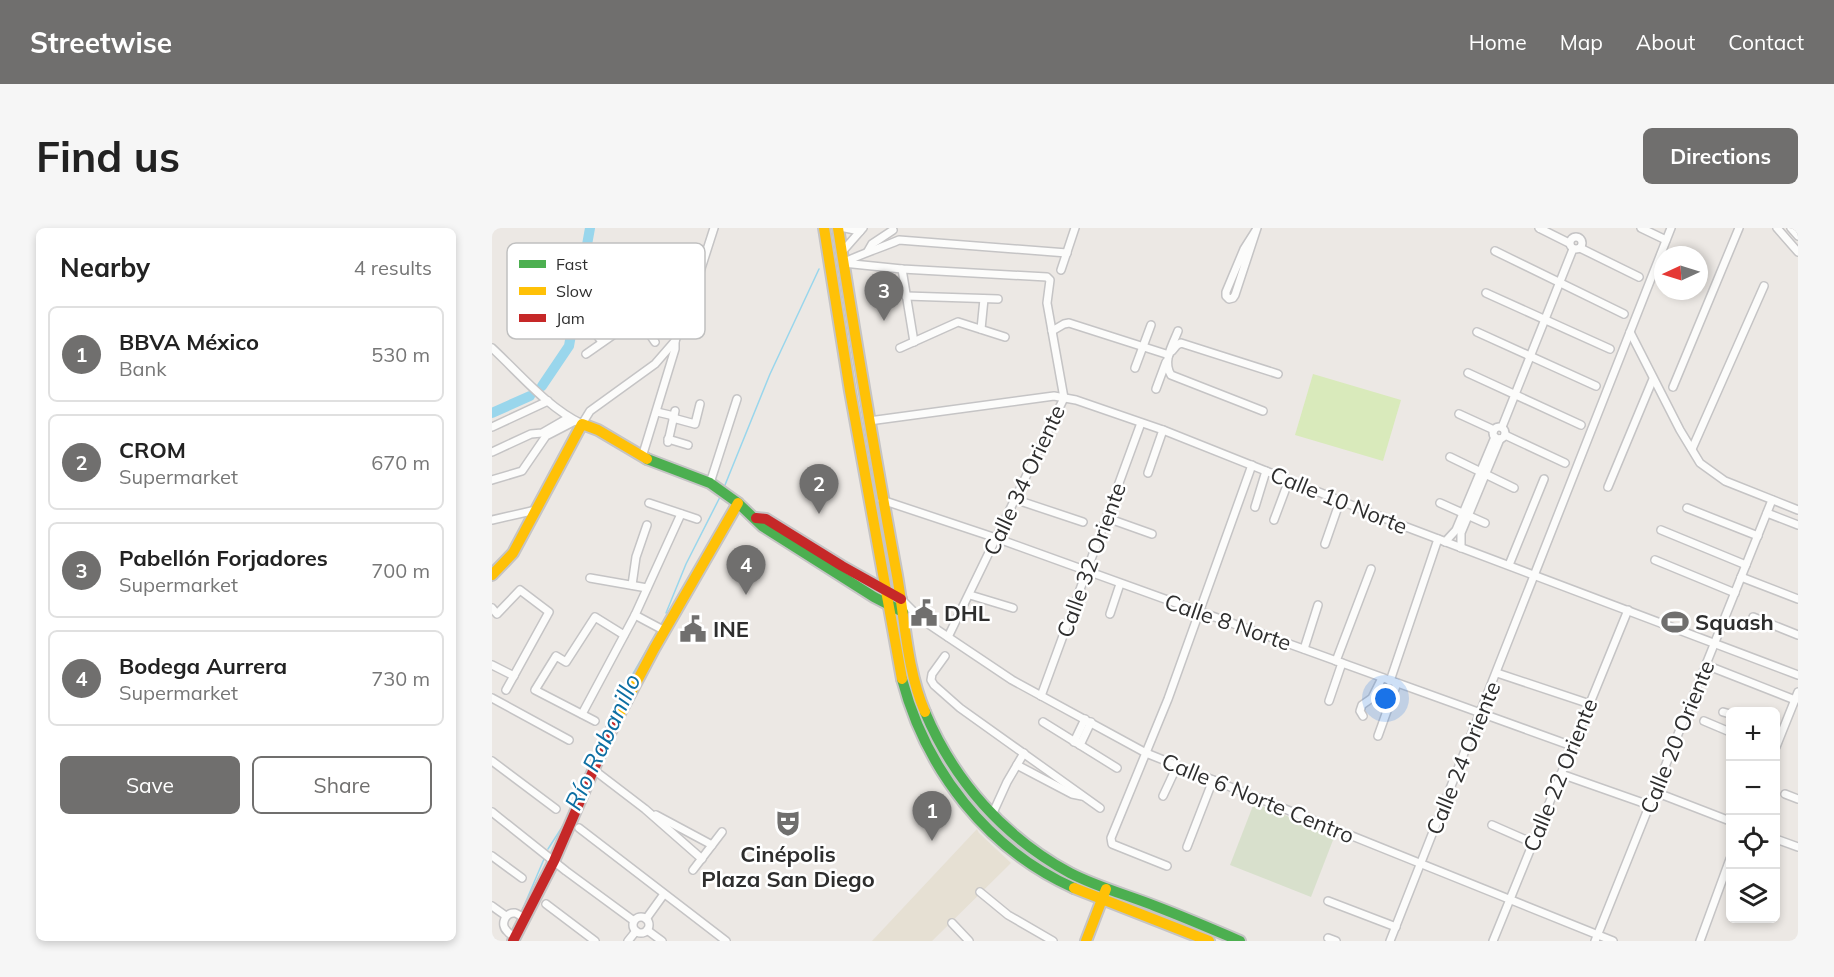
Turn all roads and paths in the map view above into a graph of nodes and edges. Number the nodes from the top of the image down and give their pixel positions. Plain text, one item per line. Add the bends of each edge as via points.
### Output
1 (714, 228) edge
2 (824, 228) edge
3 (838, 228) edge
4 (845, 228) edge
5 (1075, 228) edge
6 (1539, 228) edge
7 (1641, 228) edge
8 (1671, 228) edge
9 (1739, 228) edge
10 (1777, 228) edge
11 (1791, 228) edge
12 (894, 229) edge
13 (1256, 229) edge
14 (862, 230) edge
15 (1798, 236) edge
16 (899, 240) junction
17 (1666, 240) junction
18 (1574, 246) junction
19 (868, 251) junction
20 (1495, 251) dead end
21 (1798, 252) edge
22 (1067, 253) junction
23 (705, 256) edge
24 (842, 258) junction
25 (902, 269) junction
26 (1061, 270) dead end
27 (1639, 276) dead end
28 (1559, 282) junction
29 (1764, 286) dead end
30 (1486, 293) dead end
31 (906, 296) junction
32 (984, 299) junction
33 (998, 299) dead end
34 (1624, 314) dead end
35 (1544, 319) junction
36 (1151, 325) dead end
37 (981, 329) junction
38 (1052, 331) junction
39 (1178, 331) dead end
40 (1477, 332) dead end
41 (1630, 332) junction
42 (840, 336) junction
43 (1005, 337) dead end
44 (600, 339) edge
45 (606, 339) edge
46 (653, 339) edge
47 (675, 341) joint
48 (602, 342) junction
49 (655, 342) dead end
50 (914, 342) junction
51 (1143, 347) junction
52 (492, 348) edge
53 (900, 348) dead end
54 (1610, 349) dead end
55 (858, 351) junction
56 (586, 354) dead end
57 (1530, 356) junction
58 (1168, 357) junction
59 (1135, 368) dead end
60 (1468, 373) dead end
61 (1278, 374) dead end
62 (1653, 379) junction
63 (1596, 386) dead end
64 (1673, 387) dead end
65 (1156, 389) dead end
66 (1514, 394) junction
67 (1064, 398) junction
68 (737, 399) dead end
69 (548, 401) junction
70 (700, 404) dead end
71 (1263, 411) dead end
72 (657, 412) junction
73 (1460, 414) dead end
74 (674, 415) junction
75 (575, 421) junction
76 (869, 421) junction
77 (1141, 423) junction
78 (1581, 424) dead end
79 (492, 427) edge
80 (1163, 430) junction
81 (1499, 435) junction
82 (688, 445) dead end
83 (1692, 449) junction
84 (492, 452) edge
85 (642, 457) junction
86 (1450, 457) dead end
87 (1565, 463) dead end
88 (1252, 465) junction
89 (1266, 471) junction
90 (1148, 473) dead end
91 (1483, 473) junction
92 (1544, 479) dead end
93 (492, 480) edge
94 (1289, 480) junction
95 (711, 483) junction
96 (1608, 487) dead end
97 (1514, 488) dead end
98 (1014, 499) junction
99 (882, 500) junction
100 (1772, 500) junction
101 (1340, 501) junction
102 (738, 503) junction
103 (1440, 503) dead end
104 (649, 504) dead end
105 (1255, 507) dead end
106 (1687, 508) dead end
107 (536, 510) junction
108 (1798, 510) edge
109 (1767, 513) junction
110 (681, 514) junction
111 (1466, 514) junction
112 (756, 518) junction
113 (1107, 518) junction
114 (697, 519) dead end
115 (492, 520) edge
116 (1274, 520) dead end
117 (1083, 522) dead end
118 (1485, 522) dead end
119 (647, 525) dead end
120 (1798, 525) edge
121 (1661, 530) dead end
122 (1152, 534) dead end
123 (1758, 536) junction
124 (996, 538) junction
125 (1442, 540) junction
126 (1325, 544) dead end
127 (1461, 548) junction
128 (1655, 560) dead end
129 (1509, 565) junction
130 (1746, 565) junction
131 (1371, 569) dead end
132 (1087, 571) junction
133 (492, 575) edge
134 (1535, 575) junction
135 (1741, 577) junction
136 (590, 578) dead end
137 (1120, 584) junction
138 (632, 585) junction
139 (647, 588) junction
140 (886, 591) junction
141 (1735, 592) junction
142 (970, 595) junction
143 (901, 599) junction
144 (1798, 599) edge
145 (888, 604) junction
146 (1318, 605) dead end
147 (492, 608) edge
148 (1013, 608) dead end
149 (1628, 610) junction
150 (903, 612) junction
151 (1198, 613) junction
152 (1110, 614) dead end
153 (635, 615) junction
154 (1753, 617) dead end
155 (921, 619) junction
156 (665, 631) junction
157 (1798, 634) edge
158 (624, 635) junction
159 (948, 638) junction
160 (1714, 644) junction
161 (1304, 649) junction
162 (945, 656) dead end
163 (1339, 662) junction
164 (492, 665) edge
165 (1706, 665) junction
166 (1497, 673) junction
167 (1798, 675) edge
168 (514, 676) junction
169 (1382, 678) junction
170 (1394, 682) junction
171 (506, 690) dead end
172 (1798, 692) edge
173 (1041, 696) junction
174 (492, 698) edge
175 (1795, 700) junction
176 (1329, 702) dead end
177 (1590, 704) junction
178 (1481, 713) junction
179 (582, 714) junction
180 (1363, 716) dead end
181 (595, 721) dead end
182 (1088, 721) junction
183 (1704, 721) dead end
184 (1043, 722) dead end
185 (1726, 730) edge
186 (1780, 730) edge
187 (1378, 735) dead end
188 (569, 740) dead end
189 (1077, 743) junction
190 (1572, 746) junction
191 (1024, 753) junction
192 (1146, 753) junction
193 (492, 761) edge
194 (1017, 765) junction
195 (1177, 766) junction
196 (1117, 768) dead end
197 (594, 770) junction
198 (1561, 774) junction
199 (1059, 777) junction
200 (1213, 780) junction
201 (1054, 784) junction
202 (1655, 792) junction
203 (1785, 794) dead end
204 (1082, 796) junction
205 (1163, 796) dead end
206 (1798, 799) edge
207 (1649, 805) junction
208 (1100, 808) dead end
209 (555, 809) dead end
210 (645, 809) junction
211 (492, 812) edge
212 (992, 815) junction
213 (1726, 820) edge
214 (1492, 825) dead end
215 (579, 828) dead end
216 (722, 832) dead end
217 (1780, 840) edge
218 (1533, 843) junction
219 (712, 845) junction
220 (1186, 847) dead end
221 (1798, 847) edge
222 (492, 856) edge
223 (702, 859) junction
224 (554, 861) junction
225 (1421, 864) junction
226 (1167, 866) dead end
227 (1727, 869) edge
228 (693, 870) dead end
229 (522, 878) dead end
230 (980, 892) dead end
231 (664, 894) junction
232 (1104, 895) junction
233 (1509, 900) junction
234 (1328, 901) dead end
235 (546, 904) dead end
236 (492, 906) edge
237 (506, 916) junction
238 (524, 918) junction
239 (646, 919) junction
240 (634, 921) junction
241 (952, 923) dead end
242 (1395, 927) junction
243 (647, 930) junction
244 (636, 932) junction
245 (1187, 937) edge
246 (1328, 938) dead end
247 (1596, 938) edge
248 (514, 939) edge
249 (595, 941) edge
250 (628, 941) edge
251 (662, 941) edge
252 (726, 941) edge
253 (969, 941) edge
254 (1053, 941) edge
255 (1086, 941) edge
256 (1209, 941) edge
257 (1240, 941) edge
258 (1336, 941) edge
259 (1390, 941) edge
260 (1493, 941) edge
261 (1613, 941) edge
262 (1700, 941) edge

1 - 23 street
2 - 42 main road
3 - 24 main road
4 - 14 street
5 - 22 street
6 - 18 street
7 - 17 street
8 - 17 street, Calle 24 Oriente
9 - 64 street
10 - 21 street
11 - 15 street
12 - 16 street
12 - 19 street
13 - 13 street via 1226,292 1229,299 1235,295
14 - 24 street
16 - 19 street
16 - 22 street
17 - 41 street, Calle 24 Oriente
18 - 27 street
18 - 28 street
19 - 24 street
20 - 28 street
22 - 26 street
24 - 25 street
24 - 55 main road
25 - 31 street
25 - 38 street, Calle 34 Oriente via 1047,277
28 - 34 street
28 - 35 street
29 - 83 street
30 - 35 street
31 - 32 street
31 - 50 street
32 - 33 street
32 - 37 street
35 - 54 street
35 - 57 street
36 - 51 street
37 - 43 street
37 - 50 street via 958,322
38 - 51 street via 1069,323
38 - 67 street, Calle 34 Oriente
39 - 58 street
40 - 57 street
41 - 62 street
41 - 134 street, Calle 24 Oriente
42 - 55 main road
42 - 140 main road
44 - 48 street
45 - 48 street
46 - 49 street
47 - 72 street
47 - 75 street via 654,364
48 - 56 street
50 - 53 street
51 - 58 street
51 - 59 street
52 - 69 street
55 - 76 main road
57 - 63 street
57 - 66 street
58 - 61 street via 1181,344
58 - 65 street
58 - 71 street via 1171,375
60 - 66 street
62 - 83 street
62 - 96 street
66 - 78 street
66 - 81 street via 1502,427 1499,426
67 - 76 street, Calle 10 Norte via 1054,396
67 - 77 street, Calle 10 Norte
67 - 98 street, Calle 34 Oriente
68 - 95 street
69 - 75 street
69 - 79 street
70 - 74 street via 695,424
72 - 74 street
72 - 85 street
73 - 81 street
74 - 82 street via 668,440
75 - 84 street via 531,434
75 - 85 main road
75 - 93 street via 546,436 522,471
75 - 107 main road
76 - 99 main road
77 - 80 street, Calle 10 Norte
77 - 113 street, Calle 32 Oriente
80 - 88 street, Calle 10 Norte
80 - 90 street
81 - 87 street
81 - 91 street
83 - 100 street via 1710,472
85 - 95 main road
86 - 91 street
88 - 89 street, Calle 10 Norte
88 - 151 street
89 - 94 street, Calle 10 Norte
89 - 105 street
91 - 97 street
91 - 111 street
92 - 129 street
94 - 101 street, Calle 10 Norte
94 - 116 street
95 - 102 main road
98 - 117 street
98 - 124 street, Calle 34 Oriente
99 - 124 street, Calle 8 Norte
99 - 143 main road
100 - 108 street
100 - 109 street, Calle 20 Oriente
101 - 125 street, Calle 10 Norte
101 - 126 street
102 - 112 main road
102 - 156 main road
103 - 111 street
104 - 110 street
106 - 123 street
107 - 115 street
107 - 133 main road via 513,553
109 - 120 street
109 - 123 street, Calle 20 Oriente
110 - 114 street
110 - 139 street
111 - 118 street
111 - 125 street
111 - 127 street
112 - 140 main road via 766,519
112 - 145 main road via 762,526
113 - 122 street
113 - 132 street, Calle 32 Oriente
119 - 138 street
121 - 130 street
123 - 130 street, Calle 20 Oriente
124 - 132 street, Calle 8 Norte
124 - 142 street, Calle 34 Oriente
125 - 127 street, Calle 10 Norte
125 - 170 street
127 - 129 street, Calle 10 Norte
128 - 141 street
129 - 134 street, Calle 10 Norte
130 - 135 street, Calle 20 Oriente
131 - 163 street
132 - 137 street, Calle 8 Norte
132 - 173 street, Calle 32 Oriente
134 - 149 street, Calle 10 Norte
134 - 166 street, Calle 24 Oriente
135 - 141 street, Calle 20 Oriente
135 - 144 street
136 - 138 street
137 - 151 street, Calle 8 Norte
137 - 152 street
138 - 139 street
139 - 153 street
140 - 143 main road
140 - 145 main road
141 - 160 street, Calle 20 Oriente
142 - 148 street
142 - 159 street, Calle 34 Oriente
143 - 150 main road
143 - 155 street, Calle 6 Norte Centro
145 - 150 main road
145 - 232 main road via 908,701 923,739 955,792 974,816 1018,856 1063,884
146 - 161 street
147 - 168 street via 497,614 520,590 549,612
149 - 160 street, Calle 10 Norte
149 - 177 street, Calle 22 Oriente
150 - 155 street, Calle 6 Norte Centro
150 - 212 main road via 919,698 934,733 967,786
151 - 161 street, Calle 8 Norte
151 - 192 street
153 - 156 street
153 - 158 street
154 - 157 street
155 - 159 street, Calle 6 Norte Centro
156 - 197 main road
158 - 179 street
158 - 179 street via 595,617 566,662 556,656 535,690
159 - 173 street, Calle 6 Norte Centro
160 - 165 street, Calle 20 Oriente
160 - 167 street, Calle 10 Norte
161 - 163 street, Calle 8 Norte
162 - 191 street via 932,674 934,685
163 - 169 street, Calle 8 Norte
163 - 176 street
164 - 168 street
165 - 175 street
165 - 202 street, Calle 20 Oriente
166 - 177 street
166 - 178 street, Calle 24 Oriente
168 - 171 street
169 - 170 street, Calle 8 Norte
169 - 180 street via 1372,698 1362,705
170 - 178 street, Calle 8 Norte
170 - 187 street
172 - 175 street
173 - 182 street, Calle 6 Norte Centro
174 - 188 street
175 - 186 street
177 - 190 street, Calle 22 Oriente
178 - 190 street, Calle 8 Norte
178 - 225 street, Calle 24 Oriente
179 - 181 street
182 - 189 street
182 - 192 street, Calle 6 Norte Centro
183 - 185 street
184 - 189 street
189 - 196 street
190 - 198 street, Calle 22 Oriente
191 - 194 street
191 - 199 street
192 - 195 street, Calle 6 Norte Centro
192 - 226 street via 1111,842
193 - 209 street
194 - 201 street
194 - 212 street
195 - 200 street, Calle 6 Norte Centro
195 - 205 street
197 - 210 street
197 - 224 main road
198 - 207 street
198 - 218 street, Calle 22 Oriente
199 - 201 street
199 - 204 street
200 - 220 street
200 - 225 street, Calle 6 Norte Centro
201 - 204 street
202 - 207 street, Calle 20 Oriente
202 - 213 street
203 - 206 street
204 - 208 street
207 - 247 street, Calle 20 Oriente
210 - 219 street
210 - 223 street
211 - 224 street
212 - 232 main road via 1032,850
214 - 218 street
215 - 231 street
216 - 219 street
217 - 221 street
218 - 233 street, Calle 22 Oriente
219 - 223 street
222 - 229 street
223 - 228 street
224 - 238 main road
224 - 240 street
225 - 233 street, Calle 6 Norte Centro
225 - 242 street, Calle 24 Oriente
227 - 262 street
230 - 254 street via 1008,915
231 - 239 street
231 - 252 street
232 - 245 main road
232 - 255 main road
232 - 257 main road via 1155,906
233 - 247 street, Calle 6 Norte Centro
233 - 260 street, Calle 22 Oriente
234 - 242 street
235 - 249 street
236 - 237 street
237 - 238 street via 514,913
237 - 248 street via 504,928
238 - 248 main road
239 - 240 street
239 - 243 street
240 - 244 street
241 - 253 street
242 - 259 street, Calle 24 Oriente
243 - 244 street
243 - 251 street
244 - 250 street
245 - 256 main road
246 - 258 street
247 - 261 street, Calle 6 Norte Centro

